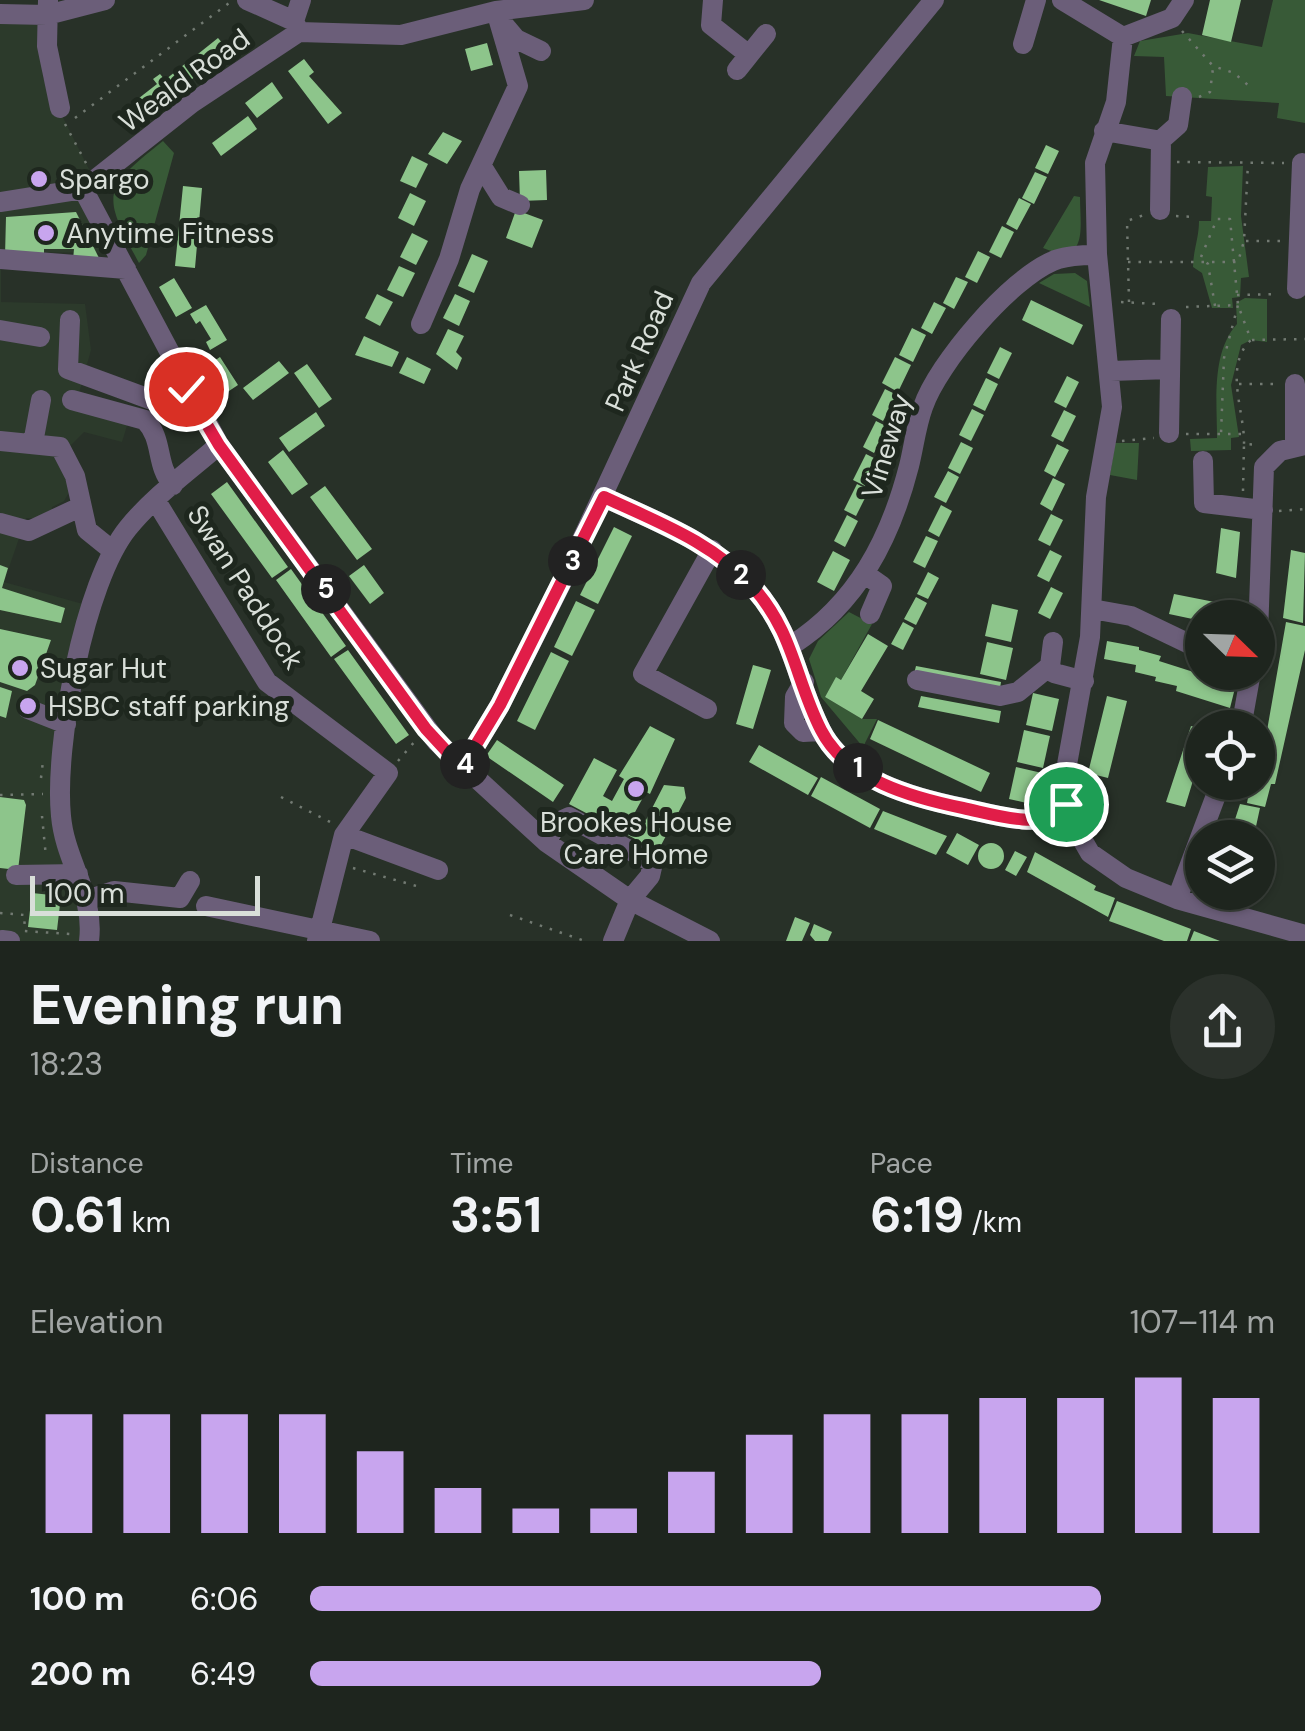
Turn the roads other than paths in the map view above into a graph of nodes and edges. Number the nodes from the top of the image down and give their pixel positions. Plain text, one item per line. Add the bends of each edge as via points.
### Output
1 (105, 0) edge
2 (248, 0) edge
3 (301, 0) edge
4 (584, 0) edge
5 (713, 0) edge
6 (934, 0) edge
7 (1036, 0) edge
8 (1062, 0) edge
9 (48, 8) edge
10 (1178, 9) edge
11 (0, 14) edge
12 (500, 18) junction
13 (296, 27) junction
14 (766, 34) dead end
15 (1123, 37) junction
16 (1023, 44) dead end
17 (541, 50) dead end
18 (1182, 97) road end
19 (62, 116) road end
20 (1104, 131) junction
21 (1162, 152) junction
22 (1302, 163) road end
23 (481, 165) junction
24 (89, 185) junction
25 (0, 193) edge
26 (22, 200) junction
27 (0, 202) edge
28 (520, 205) dead end
29 (1160, 210) road end
30 (1301, 236) edge
31 (1098, 254) junction
32 (0, 259) edge
33 (126, 269) junction
34 (1297, 289) road end
35 (1172, 319) dead end
36 (70, 320) dead end
37 (421, 324) dead end
38 (0, 330) edge
39 (40, 337) dead end
40 (1170, 369) junction
41 (1112, 371) junction
42 (1295, 384) road end
43 (41, 400) dead end
44 (72, 400) dead end
45 (200, 407) junction
46 (1169, 433) road end
47 (0, 441) edge
48 (40, 443) junction
49 (219, 445) junction
50 (1300, 445) edge
51 (1202, 461) dead end
52 (173, 485) junction
53 (604, 497) junction
54 (156, 501) junction
55 (78, 508) junction
56 (1256, 510) junction
57 (0, 522) edge
58 (712, 550) junction
59 (113, 551) junction
60 (865, 574) junction
61 (1257, 600) edge
62 (1092, 609) junction
63 (870, 614) dead end
64 (1053, 642) dead end
65 (1185, 642) edge
66 (792, 645) junction
67 (1050, 666) junction
68 (916, 680) dead end
69 (1084, 682) junction
70 (28, 709) dead end
71 (707, 709) dead end
72 (66, 724) junction
73 (462, 768) junction
74 (1214, 800) edge
75 (1067, 813) junction
76 (344, 835) junction
77 (546, 842) junction
78 (438, 870) dead end
79 (78, 874) junction
80 (16, 875) dead end
81 (190, 881) dead end
82 (90, 899) junction
83 (1177, 899) junction
84 (630, 900) junction
85 (206, 906) dead end
86 (319, 934) edge
87 (1305, 935) edge
88 (17, 936) edge
89 (84, 937) edge
90 (2, 940) edge
91 (370, 941) edge
92 (613, 941) edge
93 (710, 941) edge

1 - 9 street
2 - 13 street
3 - 13 street
4 - 12 street
5 - 14 street via 711,25 740,56
6 - 53 street, Park Road via 702,283
7 - 16 street
8 - 15 street
9 - 11 street
9 - 19 street via 50,65
10 - 15 street
12 - 13 street via 401,36
12 - 17 street via 516,39
12 - 23 street via 518,86
13 - 24 street, Weald Road
15 - 20 street via 1116,102
18 - 21 street via 1178,124
20 - 21 street
20 - 31 street via 1095,163
21 - 29 street
22 - 30 street
23 - 28 street via 502,197
23 - 37 street
24 - 26 street, Weald Road
24 - 33 street
25 - 26 street
26 - 27 street, Weald Road
30 - 34 street
31 - 41 street
31 - 60 street, Vineway via 1055,259 1024,280 947,365 924,404 898,504
32 - 33 street
33 - 45 street
35 - 40 street
36 - 45 street via 68,368 182,411
38 - 39 street
40 - 41 street
40 - 46 street
41 - 62 street via 1094,524
42 - 50 street
43 - 48 street
44 - 52 street via 145,420 158,441 160,468
45 - 49 street
47 - 48 street
48 - 55 street via 60,447 75,476
49 - 52 street
49 - 73 street via 426,729
50 - 56 street via 1264,466
51 - 56 street via 1204,504
52 - 54 street
53 - 58 street
53 - 73 street, Park Road
54 - 59 street
54 - 76 street, Swan Paddock via 268,682 388,774
55 - 57 street via 29,531
55 - 59 street via 94,539
56 - 61 street
58 - 66 street via 764,600
58 - 71 street via 643,674
59 - 72 street via 90,606
60 - 63 street via 882,586
60 - 66 street, Vineway via 834,614
62 - 65 street via 1132,616
62 - 69 street
64 - 67 street
66 - 75 street via 821,732 852,764 910,795 1029,822
67 - 68 street via 1018,692 1000,696
67 - 69 street
69 - 75 street via 1066,770
70 - 72 street
72 - 79 street via 61,822
73 - 77 street
74 - 83 street
75 - 83 street via 1080,840 1105,865
76 - 78 street
76 - 86 street
77 - 84 street
77 - 84 street via 568,817 653,863
79 - 80 street
79 - 82 street
81 - 82 street via 187,892 169,898 114,891
82 - 89 street
83 - 87 street
84 - 92 street
84 - 93 street
85 - 86 street
86 - 91 street
88 - 90 street

